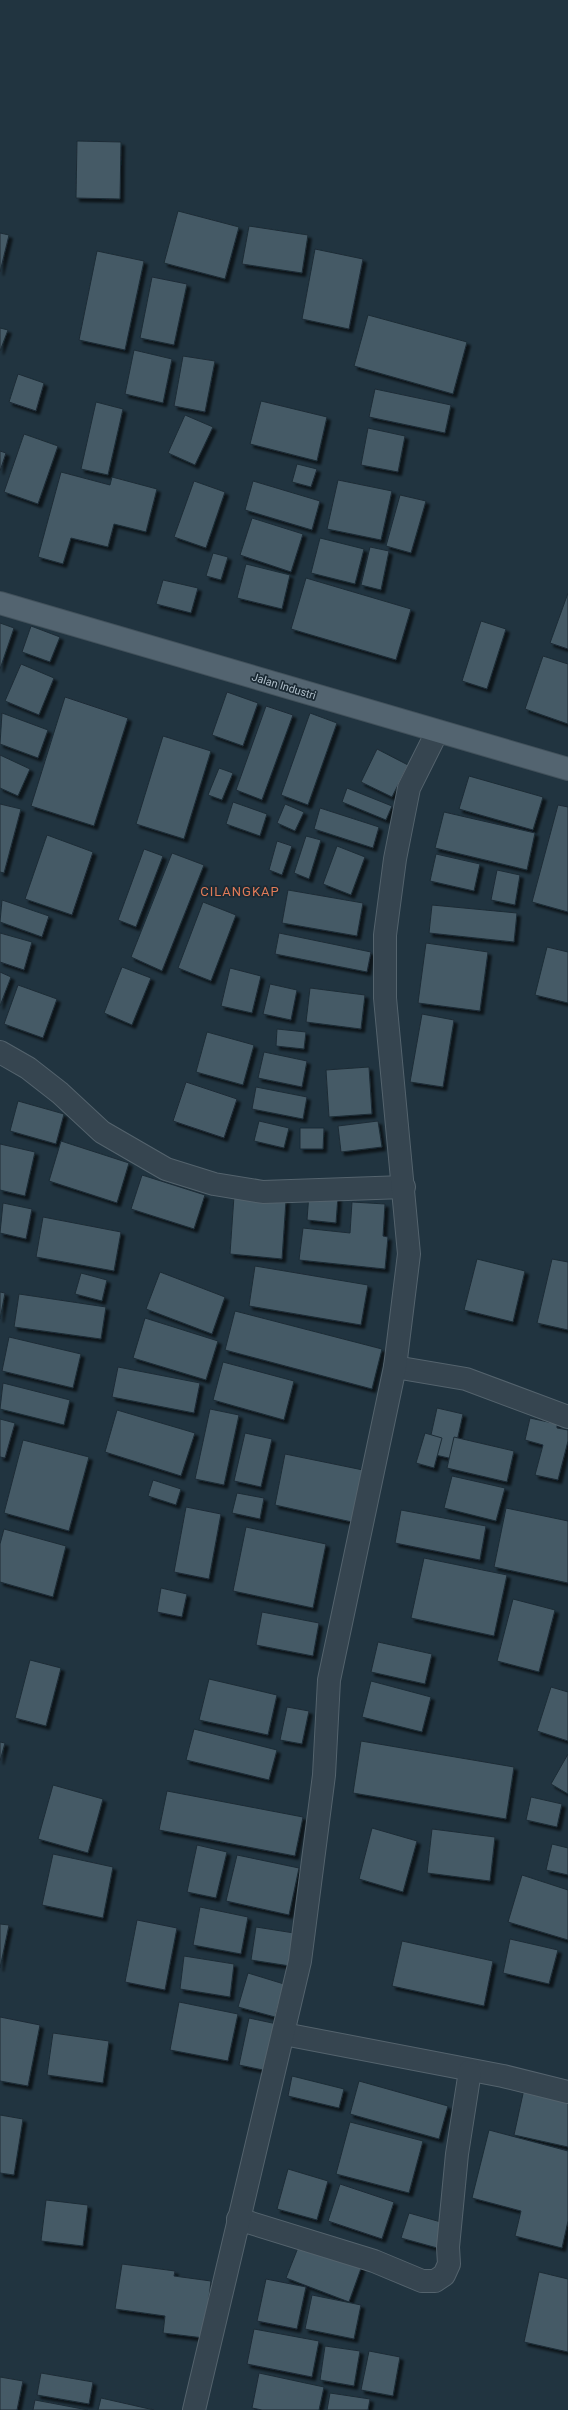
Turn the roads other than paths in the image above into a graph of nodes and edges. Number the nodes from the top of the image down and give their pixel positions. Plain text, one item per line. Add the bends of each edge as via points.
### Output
1 (0, 603) edge
2 (437, 732) junction
3 (568, 769) edge
4 (0, 1052) edge
5 (404, 1187) junction
6 (395, 1367) junction
7 (568, 1417) edge
8 (284, 2034) junction
9 (470, 2071) junction
10 (568, 2092) edge
11 (238, 2219) junction
12 (194, 2410) edge

1 - 2 main road, Jalan Industri
2 - 3 main road, Jalan Industri
2 - 5 street via 409,788 395,859 385,935 385,998
4 - 5 street via 28,1068 60,1093 102,1132 166,1170 214,1184 263,1192
5 - 6 street via 410,1254
6 - 7 street via 466,1379
6 - 8 street via 329,1680 324,1775 300,1961
8 - 9 street
8 - 11 street
9 - 10 street via 503,2076
9 - 11 street via 457,2154 448,2247 449,2264 444,2275 435,2281 422,2281 374,2261
11 - 12 street

